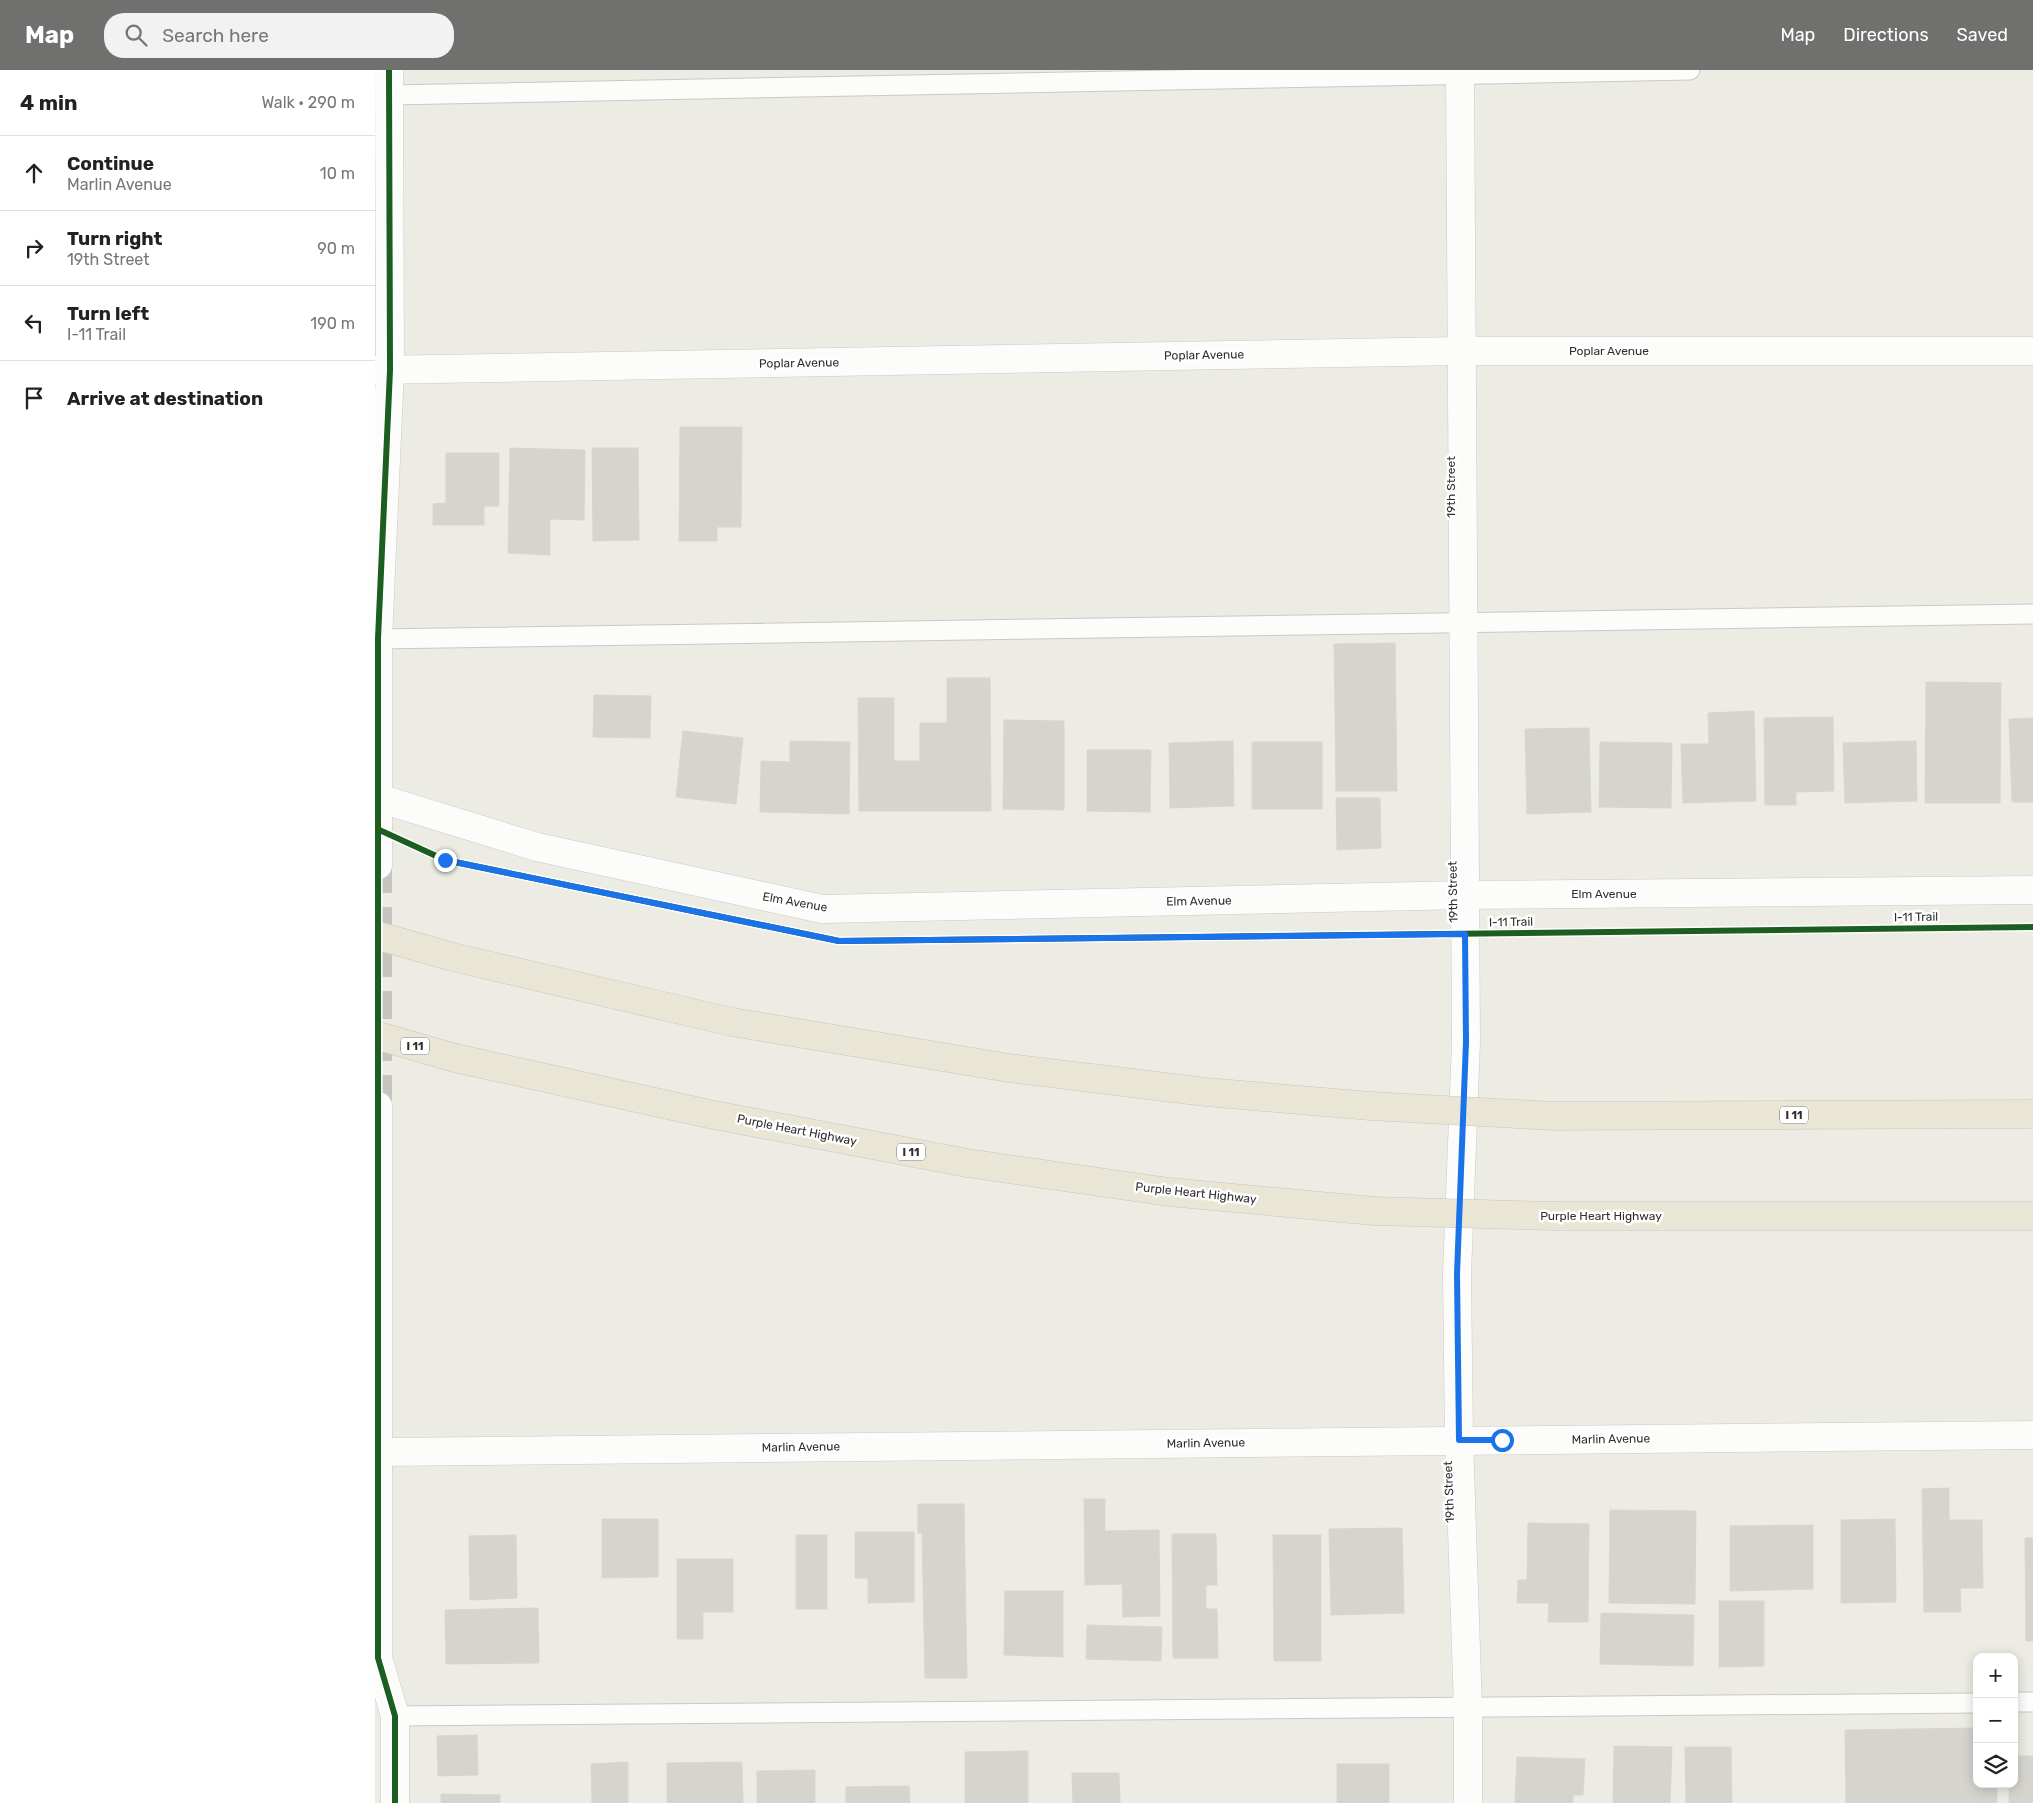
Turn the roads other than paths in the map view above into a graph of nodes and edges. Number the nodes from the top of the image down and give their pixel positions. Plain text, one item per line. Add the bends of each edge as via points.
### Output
1 (1690, 70) edge
2 (1460, 72) edge
3 (389, 83) edge
4 (1462, 350) junction
5 (2033, 350) edge
6 (382, 370) edge
7 (2033, 614) edge
8 (1463, 621) junction
9 (378, 639) junction
10 (378, 798) junction
11 (378, 865) dead end
12 (2033, 890) edge
13 (1464, 895) junction
14 (375, 935) edge
15 (375, 1035) edge
16 (378, 1106) dead end
17 (2033, 1114) edge
18 (2033, 1216) edge
19 (2033, 1434) edge
20 (1459, 1440) junction
21 (379, 1452) junction
22 (377, 1657) edge
23 (2018, 1702) edge
24 (2033, 1702) edge
25 (1973, 1703) edge
26 (1468, 1708) junction
27 (395, 1716) junction
28 (395, 1803) edge
29 (1468, 1803) edge

1 - 2 lane
2 - 3 lane
2 - 4 street, 19th Street
3 - 6 street
4 - 5 street, Poplar Avenue
4 - 6 street, Poplar Avenue
4 - 8 street, 19th Street
6 - 9 street
7 - 8 lane
8 - 9 lane
8 - 13 street, 19th Street
9 - 10 street
10 - 11 street
10 - 13 street, Elm Avenue via 537,846 822,909
12 - 13 street, Elm Avenue
13 - 20 street, 19th Street via 1466,1042 1457,1274
14 - 17 highway, I 11, bridge via 453,957 732,1022 1000,1066 1205,1092 1371,1106 1554,1116
15 - 18 highway, Purple Heart Highway / I 11, bridge via 455,1058 709,1114 967,1163 1169,1192 1373,1211 1555,1216
16 - 21 street
19 - 20 street, Marlin Avenue
20 - 21 street, Marlin Avenue
20 - 26 street, 19th Street
21 - 22 street
22 - 27 street
23 - 24 lane
25 - 26 lane
26 - 27 lane
26 - 29 street, 19th Street
27 - 28 street

